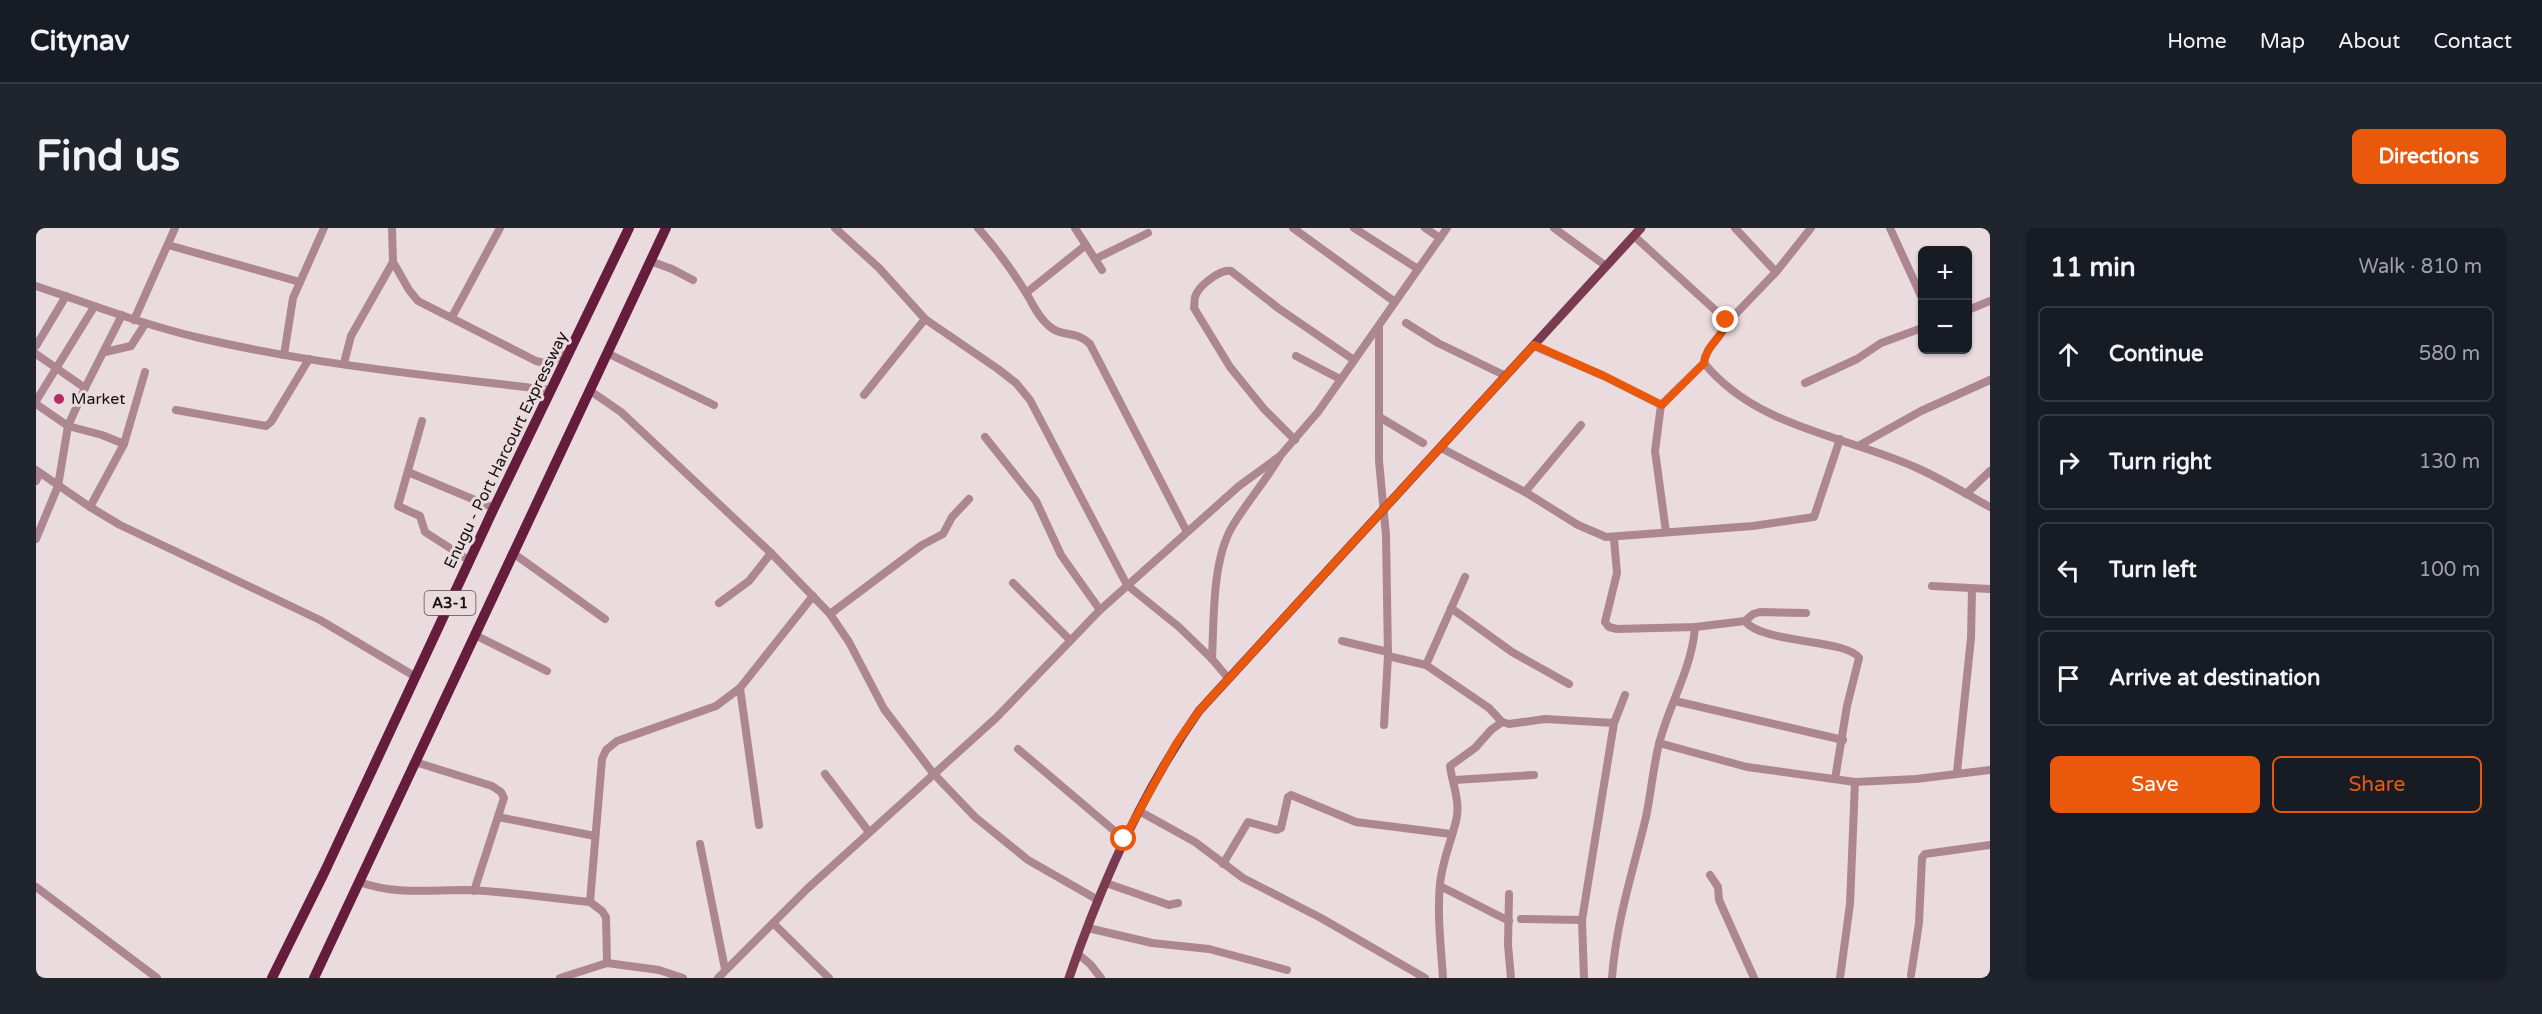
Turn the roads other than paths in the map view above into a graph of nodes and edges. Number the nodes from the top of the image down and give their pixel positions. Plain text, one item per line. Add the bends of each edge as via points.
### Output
1 (176, 228) edge
2 (324, 228) edge
3 (392, 228) edge
4 (500, 228) edge
5 (666, 228) edge
6 (835, 228) edge
7 (978, 228) edge
8 (1075, 228) edge
9 (1293, 228) edge
10 (1354, 228) edge
11 (1425, 228) edge
12 (1447, 228) edge
13 (1554, 228) edge
14 (1641, 228) edge
15 (1735, 228) edge
16 (1811, 228) edge
17 (1890, 228) edge
18 (627, 229) edge
19 (1148, 233) dead end
20 (1634, 236) junction
21 (1440, 238) junction
22 (168, 245) junction
23 (1086, 245) junction
24 (1095, 259) junction
25 (650, 261) junction
26 (393, 262) junction
27 (1606, 266) junction
28 (1418, 269) junction
29 (1102, 270) dead end
30 (1776, 272) junction
31 (693, 280) dead end
32 (300, 282) junction
33 (1918, 287) edge
34 (37, 289) edge
35 (1026, 293) junction
36 (66, 296) junction
37 (1990, 301) edge
38 (1395, 302) junction
39 (94, 307) junction
40 (1972, 308) edge
41 (122, 315) junction
42 (452, 317) junction
43 (925, 319) junction
44 (134, 320) junction
45 (1406, 323) dead end
46 (145, 324) junction
47 (1726, 324) junction
48 (1379, 327) junction
49 (1918, 330) edge
50 (1534, 345) junction
51 (36, 346) edge
52 (105, 352) junction
53 (570, 353) junction
54 (607, 353) junction
55 (36, 354) edge
56 (284, 355) junction
57 (1296, 356) dead end
58 (309, 359) junction
59 (1354, 360) junction
60 (344, 363) junction
61 (1704, 363) junction
62 (56, 368) junction
63 (145, 372) dead end
64 (1506, 376) junction
65 (1340, 379) junction
66 (1990, 380) edge
67 (1805, 383) dead end
68 (85, 388) junction
69 (551, 390) junction
70 (589, 390) junction
71 (864, 395) dead end
72 (36, 403) edge
73 (714, 405) dead end
74 (1662, 405) junction
75 (176, 410) dead end
76 (1380, 418) junction
77 (422, 422) dead end
78 (1581, 425) dead end
79 (68, 426) junction
80 (985, 437) dead end
81 (1840, 439) junction
82 (1295, 440) junction
83 (1423, 443) dead end
84 (124, 444) junction
85 (1860, 446) junction
86 (1441, 448) junction
87 (1280, 456) junction
88 (38, 471) edge
89 (1990, 471) edge
90 (408, 472) junction
91 (36, 481) edge
92 (58, 486) junction
93 (1525, 492) junction
94 (1966, 494) junction
95 (969, 499) dead end
96 (90, 507) junction
97 (1990, 507) edge
98 (494, 508) junction
99 (1384, 511) junction
100 (1187, 532) junction
101 (1666, 532) junction
102 (1614, 538) junction
103 (36, 539) edge
104 (513, 553) junction
105 (771, 553) junction
106 (470, 561) junction
107 (1465, 577) dead end
108 (1013, 583) dead end
109 (1127, 585) junction
110 (1932, 586) dead end
111 (1972, 589) junction
112 (1990, 589) edge
113 (813, 596) junction
114 (719, 603) dead end
115 (1451, 608) junction
116 (1100, 610) junction
117 (1806, 613) dead end
118 (830, 615) junction
119 (604, 619) dead end
120 (1745, 621) junction
121 (1695, 627) junction
122 (475, 635) junction
123 (1070, 640) junction
124 (1342, 641) dead end
125 (1388, 654) junction
126 (1212, 658) junction
127 (1426, 665) junction
128 (547, 671) dead end
129 (416, 676) junction
130 (1228, 678) junction
131 (1569, 684) dead end
132 (741, 688) junction
133 (1625, 695) dead end
134 (1675, 701) junction
135 (1502, 722) junction
136 (1614, 723) junction
137 (1384, 725) dead end
138 (1843, 740) junction
139 (1659, 743) junction
140 (1018, 749) dead end
141 (415, 762) junction
142 (1990, 770) edge
143 (1957, 772) junction
144 (933, 773) junction
145 (825, 774) dead end
146 (1534, 775) dead end
147 (1835, 779) junction
148 (1455, 780) junction
149 (1855, 782) junction
150 (1139, 812) junction
151 (498, 817) junction
152 (759, 825) dead end
153 (869, 832) junction
154 (1451, 834) junction
155 (595, 836) junction
156 (1124, 839) junction
157 (700, 844) dead end
158 (1990, 845) edge
159 (1223, 864) junction
160 (1710, 875) dead end
161 (359, 882) junction
162 (1106, 883) junction
163 (1440, 886) junction
164 (36, 887) edge
165 (474, 891) junction
166 (1509, 894) dead end
167 (1098, 900) junction
168 (590, 902) junction
169 (1178, 903) dead end
170 (1521, 919) dead end
171 (1582, 920) junction
172 (1509, 921) junction
173 (773, 923) junction
174 (1088, 928) junction
175 (1078, 954) junction
176 (608, 963) junction
177 (725, 969) junction
178 (1287, 970) dead end
179 (1911, 975) dead end
180 (157, 978) edge
181 (272, 978) edge
182 (314, 978) edge
183 (560, 978) edge
184 (683, 978) edge
185 (718, 978) edge
186 (829, 978) edge
187 (1070, 978) edge
188 (1101, 978) edge
189 (1425, 978) edge
190 (1443, 978) edge
191 (1511, 978) edge
192 (1584, 978) edge
193 (1612, 978) edge
194 (1754, 978) edge
195 (1840, 978) edge

1 - 22 street
2 - 32 street
3 - 26 street
4 - 42 street
5 - 25 highway, A3-1
6 - 43 street via 879,268
7 - 35 street via 1002,255
8 - 23 street
9 - 38 street
10 - 28 street
11 - 21 street
12 - 21 street
13 - 27 street
14 - 20 main road
15 - 30 street
16 - 30 street
17 - 33 street
18 - 53 highway, Enugu - Port Harcourt Expressway / A3-1
19 - 24 street
20 - 27 main road
20 - 47 street via 1724,317
21 - 28 street
22 - 32 street
22 - 44 street
23 - 24 street
23 - 35 street
24 - 29 street
25 - 31 street
25 - 54 highway, A3-1
26 - 42 street via 418,301
26 - 60 street via 351,336
27 - 50 main road
28 - 38 street
30 - 47 street
32 - 56 street via 293,298
34 - 36 street
35 - 100 street via 1033,309 1050,328 1082,336 1090,344
36 - 39 street
36 - 51 street
37 - 40 street
38 - 48 street
39 - 41 street
39 - 62 street
41 - 44 street
41 - 52 street
42 - 53 street via 537,361 545,363
43 - 71 street
43 - 109 street via 1017,383 1030,400
44 - 46 street
45 - 64 street
46 - 52 street via 131,346
46 - 56 street
47 - 61 street
48 - 59 street
48 - 76 street
49 - 67 street via 1881,343
50 - 64 main road
50 - 74 street
52 - 68 street
53 - 69 highway, Enugu - Port Harcourt Expressway / A3-1
54 - 70 highway, A3-1
54 - 73 street
55 - 62 street
56 - 58 street
57 - 65 street
58 - 60 street
58 - 75 street via 266,426
59 - 65 street
59 - 82 street via 1231,271 1222,272 1200,290 1194,308 1230,367
60 - 69 street
61 - 74 street
61 - 81 street via 1744,400 1764,412
62 - 68 street
62 - 72 street
63 - 84 street
64 - 86 main road
65 - 82 street
66 - 85 street via 1921,411
68 - 79 street
69 - 98 highway, Enugu - Port Harcourt Expressway / A3-1
70 - 104 highway, A3-1
70 - 105 street via 621,412
72 - 79 street
74 - 101 street via 1655,451
76 - 83 street
76 - 99 street
77 - 90 street
78 - 93 street
79 - 84 street
79 - 92 street
80 - 116 street via 1036,501 1061,555
81 - 85 street
81 - 101 street via 1814,517
82 - 87 street
84 - 96 street
85 - 94 street via 1918,468
86 - 93 street
86 - 99 main road
87 - 100 street
87 - 126 street via 1224,544 1214,610
88 - 91 street
88 - 92 street
89 - 94 street
90 - 98 street
90 - 106 street via 398,506 420,516 424,532
92 - 96 street
92 - 103 street
93 - 102 street via 1578,525
94 - 97 street
95 - 118 street via 943,534 922,545
96 - 129 street via 320,620
98 - 106 highway, Enugu - Port Harcourt Expressway / A3-1
99 - 125 street
99 - 130 main road
100 - 109 street
101 - 102 street
102 - 121 street via 1617,573 1605,622 1617,629
104 - 119 street
104 - 122 highway, A3-1
105 - 113 street
105 - 114 street via 749,581
106 - 129 highway, Enugu - Port Harcourt Expressway / A3-1
107 - 115 street
108 - 123 street
109 - 116 street
109 - 126 street
110 - 111 street
111 - 112 street
111 - 143 street via 1971,638
113 - 118 street
113 - 132 street
115 - 127 street
115 - 131 street via 1512,652
116 - 123 street
117 - 120 street via 1760,612
118 - 144 street via 849,642 884,709
120 - 121 street
120 - 138 street via 1752,628 1850,650 1857,655
121 - 134 street via 1691,658
122 - 128 street
122 - 141 highway, A3-1
123 - 144 street via 996,718
124 - 125 street
125 - 127 street
125 - 137 street
126 - 130 street
127 - 135 street via 1489,708
129 - 181 highway, Enugu - Port Harcourt Expressway / A3-1
130 - 150 main road via 1176,744
132 - 152 street
132 - 155 street via 716,705 617,741 606,750
133 - 136 street
134 - 138 street
134 - 139 street
135 - 136 street via 1519,724 1545,719
135 - 148 street via 1475,748 1453,762 1450,769
136 - 171 street
138 - 147 street
139 - 147 street via 1748,767
139 - 193 street via 1646,816 1620,914
140 - 156 street
141 - 151 street via 496,789 504,798
141 - 161 highway, A3-1
142 - 143 street
143 - 149 street
144 - 153 street
144 - 167 street via 975,817 1028,860
145 - 153 street
146 - 148 street
147 - 149 street
148 - 154 street via 1457,810
149 - 195 street via 1850,904
150 - 156 main road
150 - 159 street via 1186,837
151 - 155 street
151 - 165 street
153 - 173 street
154 - 159 street via 1356,822 1291,795 1281,828 1248,822
154 - 163 street
155 - 168 street
156 - 162 main road
157 - 177 street
158 - 179 street via 1925,854 1922,858 1919,923
159 - 189 street
160 - 194 street
161 - 165 street via 398,892
161 - 182 highway, A3-1
162 - 167 main road
162 - 169 street via 1169,905
163 - 172 street
163 - 190 street
164 - 180 street
165 - 168 street
166 - 172 street
167 - 174 main road
168 - 176 street via 606,917
170 - 171 street
171 - 192 street
172 - 191 street
173 - 177 street
173 - 186 street
174 - 175 main road
174 - 178 street via 1152,943 1209,949
175 - 187 main road
175 - 188 street
176 - 183 street
176 - 184 street via 659,970
177 - 185 street

